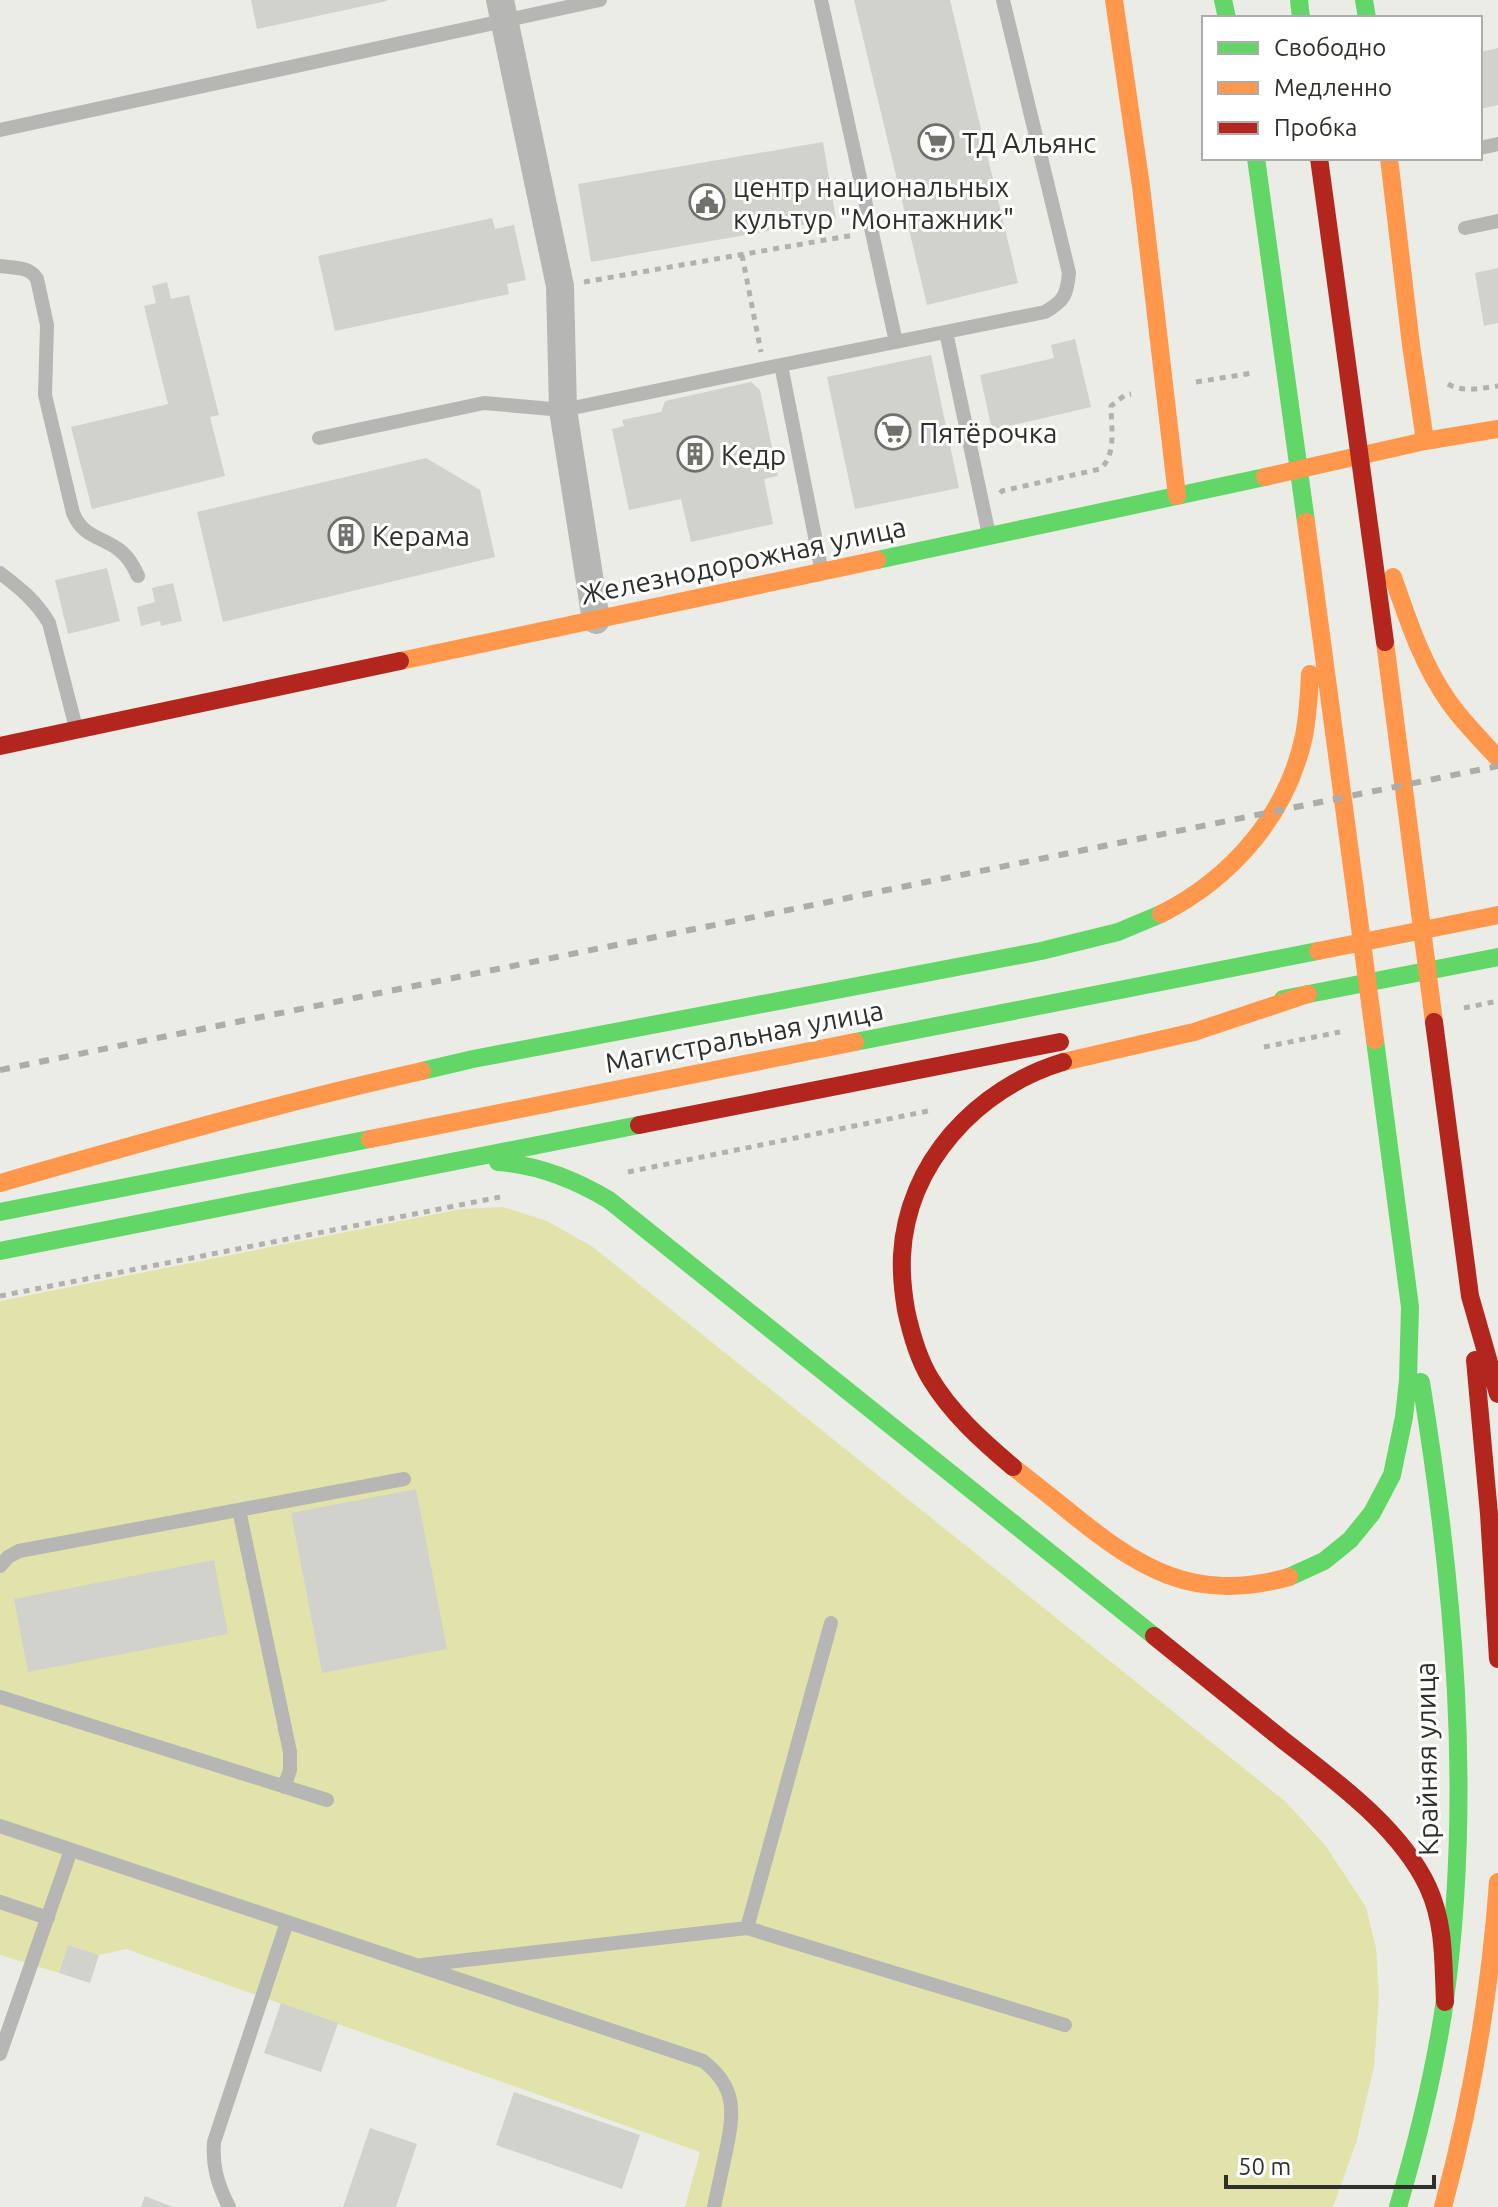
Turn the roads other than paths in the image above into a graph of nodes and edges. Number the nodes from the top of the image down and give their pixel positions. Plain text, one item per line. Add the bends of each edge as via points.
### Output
1 (600, 0) edge
2 (821, 0) edge
3 (1003, 0) edge
4 (1114, 0) edge
5 (502, 10) edge
6 (0, 130) edge
7 (1256, 160) edge
8 (1319, 160) edge
9 (1389, 160) edge
10 (1498, 221) edge
11 (1465, 228) dead end
12 (0, 266) edge
13 (946, 332) junction
14 (896, 342) junction
15 (781, 365) junction
16 (563, 410) junction
17 (1498, 429) edge
18 (319, 438) dead end
19 (1425, 441) junction
20 (1177, 496) junction
21 (1368, 508) junction
22 (989, 536) junction
23 (1311, 558) junction
24 (822, 572) junction
25 (0, 573) edge
26 (138, 576) dead end
27 (596, 620) junction
28 (76, 730) junction
29 (0, 746) edge
30 (1498, 758) edge
31 (1498, 915) edge
32 (1498, 959) edge
33 (1308, 994) junction
34 (1122, 1030) dead end
35 (1075, 1039) dead end
36 (454, 1161) junction
37 (0, 1183) edge
38 (0, 1212) edge
39 (0, 1251) edge
40 (1470, 1296) junction
41 (1410, 1307) junction
42 (1498, 1394) edge
43 (404, 1479) dead end
44 (239, 1510) junction
45 (0, 1566) edge
46 (831, 1623) dead end
47 (1498, 1659) edge
48 (0, 1697) edge
49 (284, 1787) junction
50 (327, 1800) dead end
51 (0, 1826) edge
52 (71, 1850) junction
53 (1498, 1882) edge
54 (0, 1902) edge
55 (48, 1918) junction
56 (287, 1922) junction
57 (747, 1928) junction
58 (1498, 1950) edge
59 (417, 1965) junction
60 (1445, 2002) junction
61 (1485, 2013) junction
62 (1065, 2025) dead end
63 (0, 2054) edge
64 (229, 2207) edge
65 (714, 2207) edge
66 (1398, 2207) edge
67 (1443, 2207) edge

1 - 5 lane
2 - 14 lane
3 - 13 lane via 1069,273 1067,290 1059,304 1045,312
4 - 20 main road
5 - 6 lane
5 - 16 street via 560,286
7 - 23 main road
8 - 21 main road
9 - 19 main road
10 - 11 lane
12 - 26 lane via 25,269 37,279 47,325 43,383 73,513 90,534 120,550
13 - 14 lane
13 - 22 lane
14 - 15 lane
15 - 16 lane
15 - 24 lane
16 - 18 lane via 484,403
16 - 27 street
17 - 19 main road, Железнодорожная улица
19 - 20 main road, Железнодорожная улица
20 - 22 main road, Железнодорожная улица
21 - 30 main road via 1428,665 1447,700
21 - 40 main road
22 - 24 main road, Железнодорожная улица
23 - 37 main road via 1305,735 1284,797 1267,826 1224,872 1190,899 1144,923 1041,951 473,1059 282,1104
23 - 41 main road
24 - 27 main road, Железнодорожная улица
25 - 28 lane via 27,593 49,623
27 - 28 main road, Железнодорожная улица
28 - 29 main road, Железнодорожная улица
31 - 38 main road, Магистральная улица
32 - 33 main road
33 - 34 main road
33 - 41 main road via 1197,1031 1033,1071 987,1099 938,1151 908,1213 901,1266 913,1336 929,1376 980,1441 1125,1555 1158,1573 1233,1588 1268,1584 1331,1557 1373,1513 1392,1478 1401,1438
35 - 36 main road
36 - 39 main road
36 - 60 main road via 544,1169 609,1200 1346,1790 1426,1881 1441,1936
40 - 42 main road
40 - 47 main road
41 - 60 main road, Крайняя улица via 1441,1514 1456,1703 1458,1834
43 - 44 lane
44 - 45 lane via 19,1551
44 - 49 lane via 290,1752
46 - 57 lane
48 - 49 lane
49 - 50 lane
51 - 52 lane
52 - 55 lane
52 - 56 lane
53 - 61 main road
54 - 55 lane
55 - 63 lane
56 - 59 lane
56 - 64 lane via 214,2142 216,2181
57 - 59 lane
57 - 62 lane
58 - 61 main road
59 - 65 lane via 703,2061 716,2071 732,2103 732,2122
60 - 66 main road, Крайняя улица
61 - 67 main road

